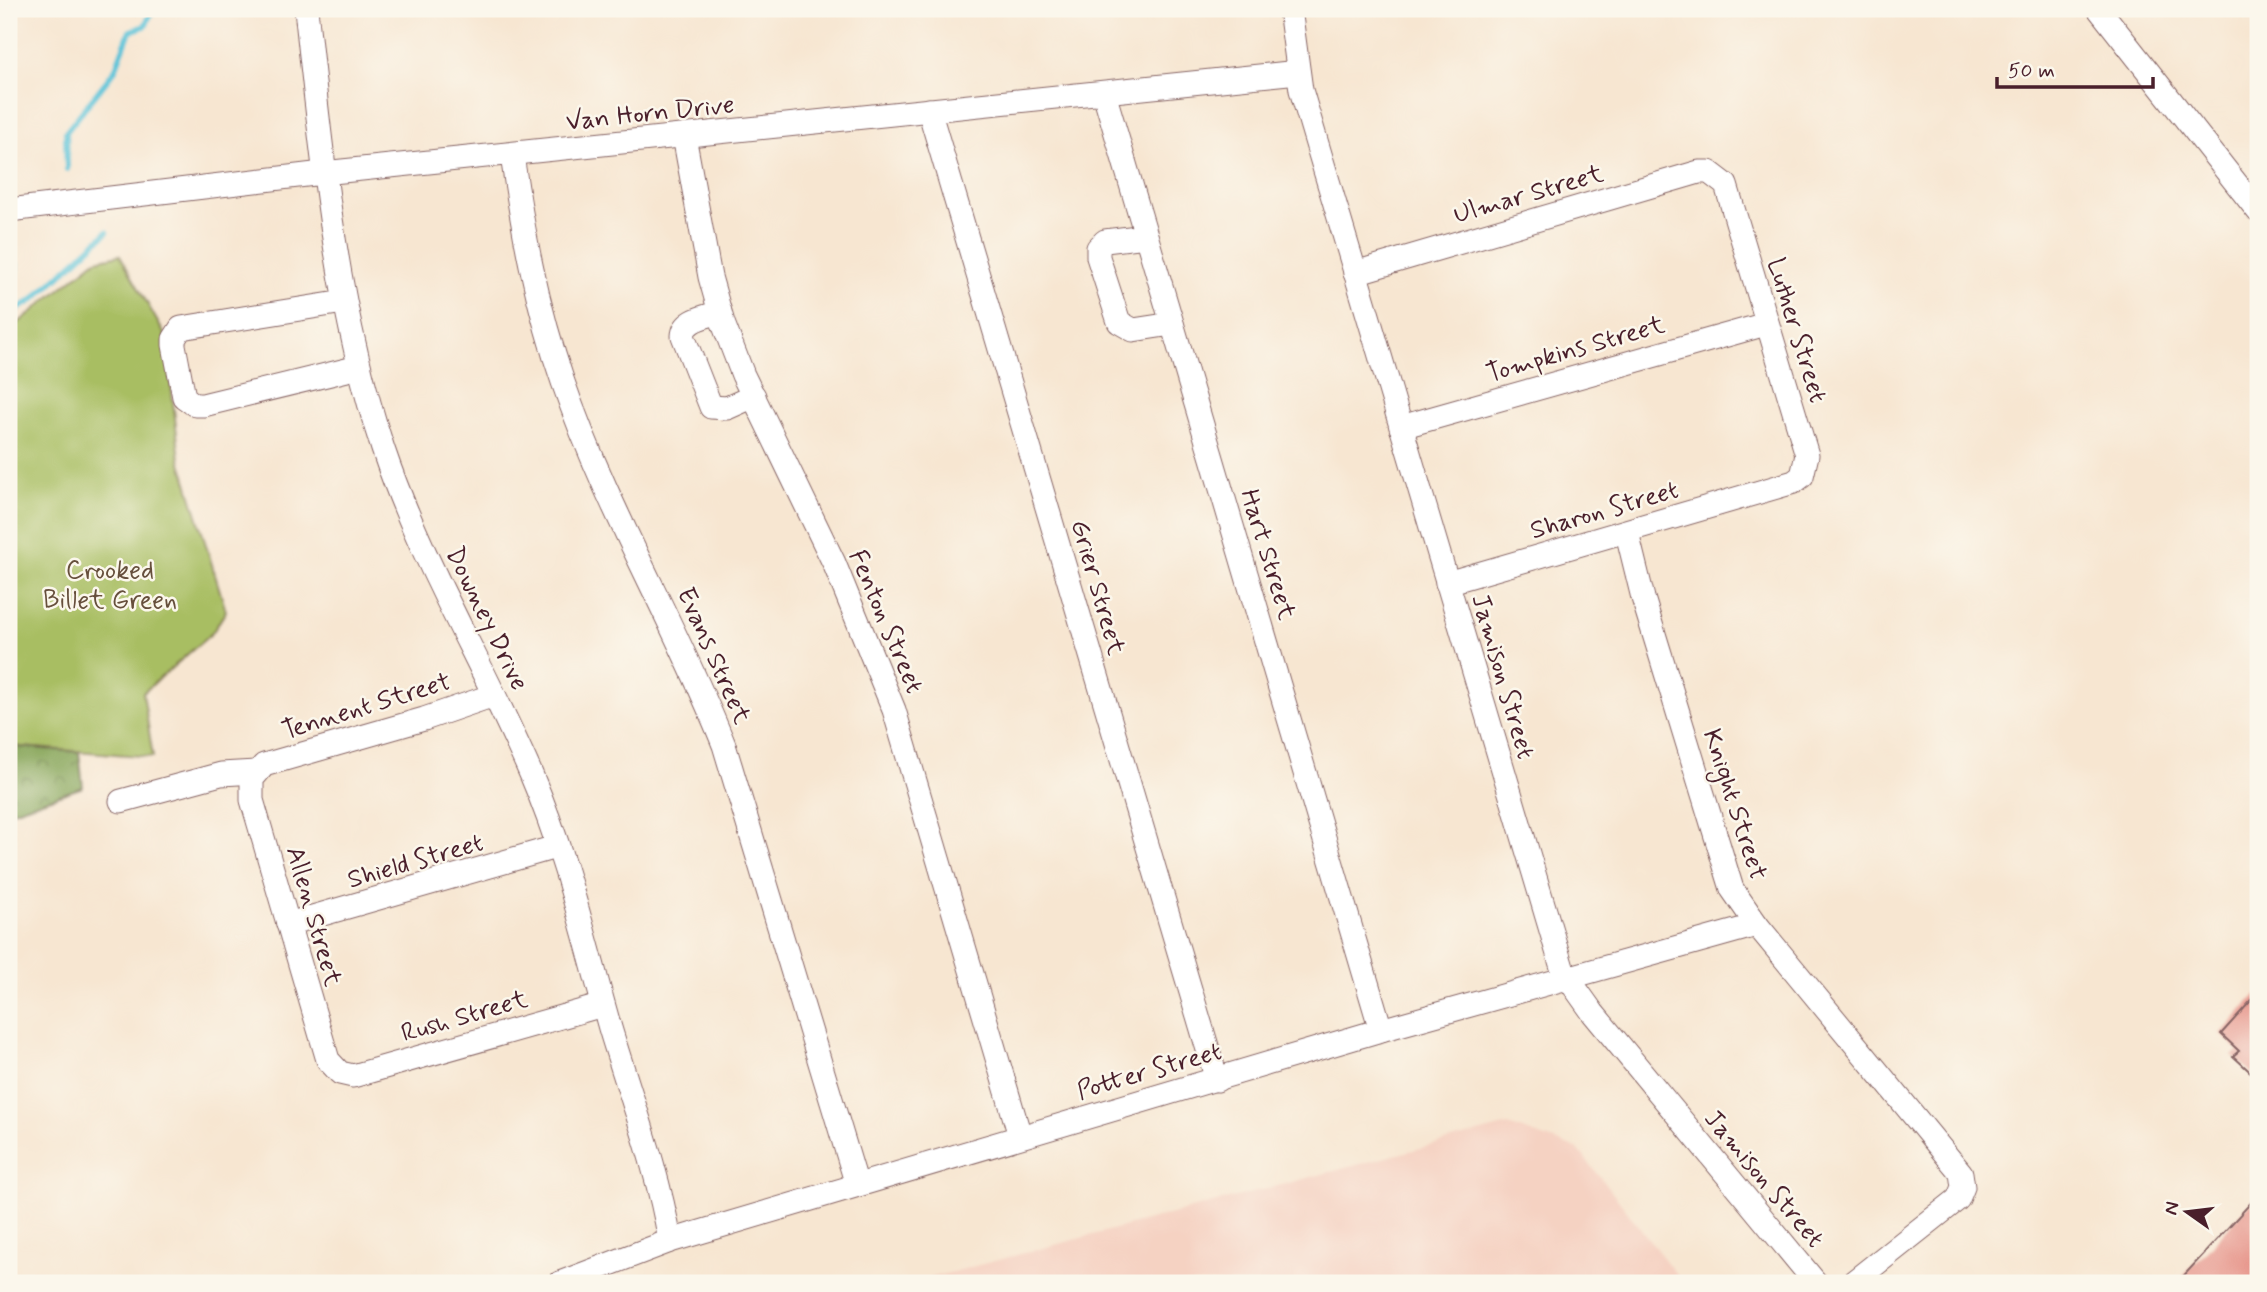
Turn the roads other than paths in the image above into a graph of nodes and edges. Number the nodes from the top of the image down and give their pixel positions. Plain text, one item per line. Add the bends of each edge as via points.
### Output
1 (306, 9) edge
2 (1290, 9) edge
3 (2099, 9) edge
4 (1298, 72) junction
5 (1104, 93) junction
6 (929, 110) junction
7 (684, 136) junction
8 (512, 155) junction
9 (323, 173) junction
10 (1717, 177) joint
11 (9, 210) edge
12 (2258, 211) edge
13 (1146, 236) junction
14 (1355, 274) junction
15 (344, 302) junction
16 (720, 312) junction
17 (1172, 324) junction
18 (1766, 324) junction
19 (359, 367) junction
20 (754, 396) junction
21 (1401, 427) junction
22 (1777, 488) joint
23 (1626, 533) junction
24 (1447, 583) junction
25 (494, 695) junction
26 (256, 772) junction
27 (121, 801) dead end
28 (556, 847) junction
29 (288, 924) junction
30 (1757, 925) junction
31 (1566, 977) junction
32 (603, 1005) junction
33 (1381, 1030) junction
34 (340, 1073) joint
35 (1217, 1080) junction
36 (1020, 1136) junction
37 (857, 1185) junction
38 (670, 1241) junction
39 (560, 1283) edge
40 (1816, 1283) edge
41 (1852, 1283) edge

1 - 9 street, Downey Drive
2 - 4 street, Jamison Street
3 - 12 street
4 - 5 street, Van Horn Drive
4 - 14 street, Jamison Street
5 - 6 street, Van Horn Drive
5 - 13 street, Hart Street
6 - 7 street, Van Horn Drive
6 - 35 street, Grier Street
7 - 8 street, Van Horn Drive
7 - 16 street, Fenton Street
8 - 9 street, Van Horn Drive
8 - 37 street, Evans Street via 527,258 562,382 724,745
9 - 11 street, Van Horn Drive
9 - 15 street, Downey Drive
10 - 14 street, Ulmar Street via 1699,172
10 - 18 street, Luther Street via 1726,185
13 - 17 street, Hart Street
13 - 17 street via 1105,241 1098,248 1098,257 1119,322 1133,330
14 - 21 street, Jamison Street
15 - 19 street, Downey Drive
15 - 19 street via 181,328 174,345 184,397 203,405
16 - 20 street, Fenton Street
16 - 20 street via 687,323 683,329 711,407 727,408
17 - 33 street, Hart Street
18 - 21 street, Tompkins Street
18 - 22 street, Luther Street via 1807,455 1802,476
19 - 25 street, Downey Drive via 403,501
20 - 36 street, Fenton Street via 834,563 894,710
21 - 24 street, Jamison Street
22 - 23 street, Sharon Street
23 - 24 street, Sharon Street
23 - 30 street, Knight Street via 1724,869 1737,900
24 - 31 street, Jamison Street
25 - 26 street, Tennent Street via 264,765
25 - 28 street, Downey Drive via 533,779
26 - 27 street via 220,774
26 - 29 street, Allen Street via 252,800
28 - 29 street, Shield Street
28 - 32 street, Downey Drive
29 - 34 street, Allen Street via 328,1060
30 - 31 street, Potter Street
30 - 41 street, Knight Street via 1961,1173 1958,1199
31 - 33 street, Potter Street
31 - 40 street, Jamison Street
32 - 34 street, Rush Street via 353,1076
32 - 38 street, Downey Drive
33 - 35 street, Potter Street
35 - 36 street, Potter Street
36 - 37 street, Potter Street
37 - 38 street, Potter Street
38 - 39 street, Potter Street

